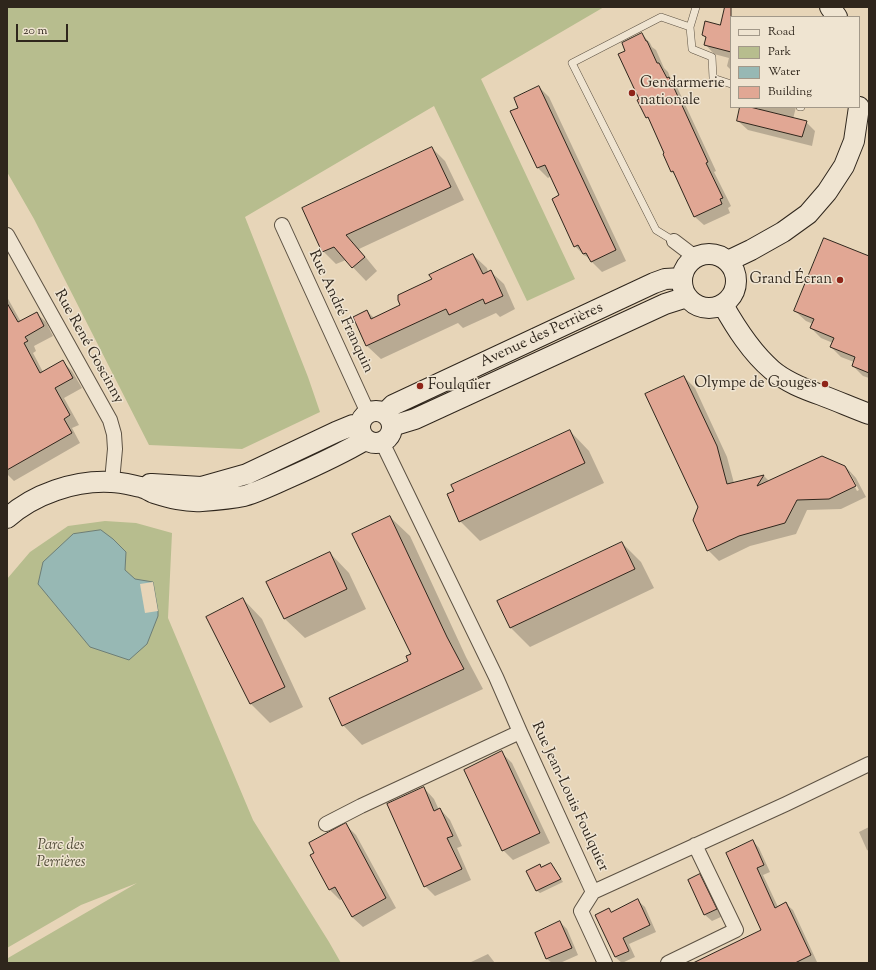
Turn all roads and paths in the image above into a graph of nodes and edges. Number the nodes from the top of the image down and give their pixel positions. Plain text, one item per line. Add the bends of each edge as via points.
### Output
1 (696, 7) edge
2 (830, 7) edge
3 (836, 16) edge
4 (690, 27) junction
5 (730, 84) edge
6 (859, 108) edge
7 (282, 226) dead end
8 (7, 235) edge
9 (674, 241) joint
10 (11, 253) edge
11 (695, 257) junction
12 (728, 261) junction
13 (682, 278) junction
14 (688, 297) junction
15 (723, 304) junction
16 (869, 414) edge
17 (375, 426) junction
18 (112, 482) junction
19 (7, 518) edge
20 (520, 732) junction
21 (869, 764) edge
22 (326, 824) dead end
23 (695, 845) junction
24 (593, 892) junction
25 (605, 963) edge
26 (668, 963) edge

1 - 4 lane
2 - 3 street
4 - 5 lane via 692,49 712,57 714,78
4 - 9 lane via 661,17 572,63 656,230
6 - 12 street via 854,141 844,166 827,192 808,214 783,232
7 - 17 street, Rue André Franquin
8 - 10 street, Rue René Goscinny
9 - 11 street
10 - 18 street, Rue René Goscinny via 110,420 115,449
11 - 12 street via 706,253 718,255
11 - 13 street via 686,266
12 - 15 street via 735,271 736,284 732,296
13 - 14 street via 683,288
13 - 17 street, Avenue des Perrières via 665,279 654,283 394,405
14 - 15 street via 698,306 710,308
14 - 17 street, Avenue des Perrières via 665,304 415,419
15 - 16 street via 732,322 772,371 794,385
17 - 18 street, Avenue des Perrières via 346,451 294,476 245,495 220,500 179,500 143,487
17 - 20 street, Rue Jean-Louis Foulquier
18 - 19 street, Avenue des Perrières via 89,482 51,492 15,510
20 - 22 street
20 - 24 street, Rue Jean-Louis Foulquier
21 - 23 street, Rue Jean-Louis Foulquier
23 - 24 street, Rue Jean-Louis Foulquier
23 - 26 street via 736,930
24 - 25 street via 581,911

